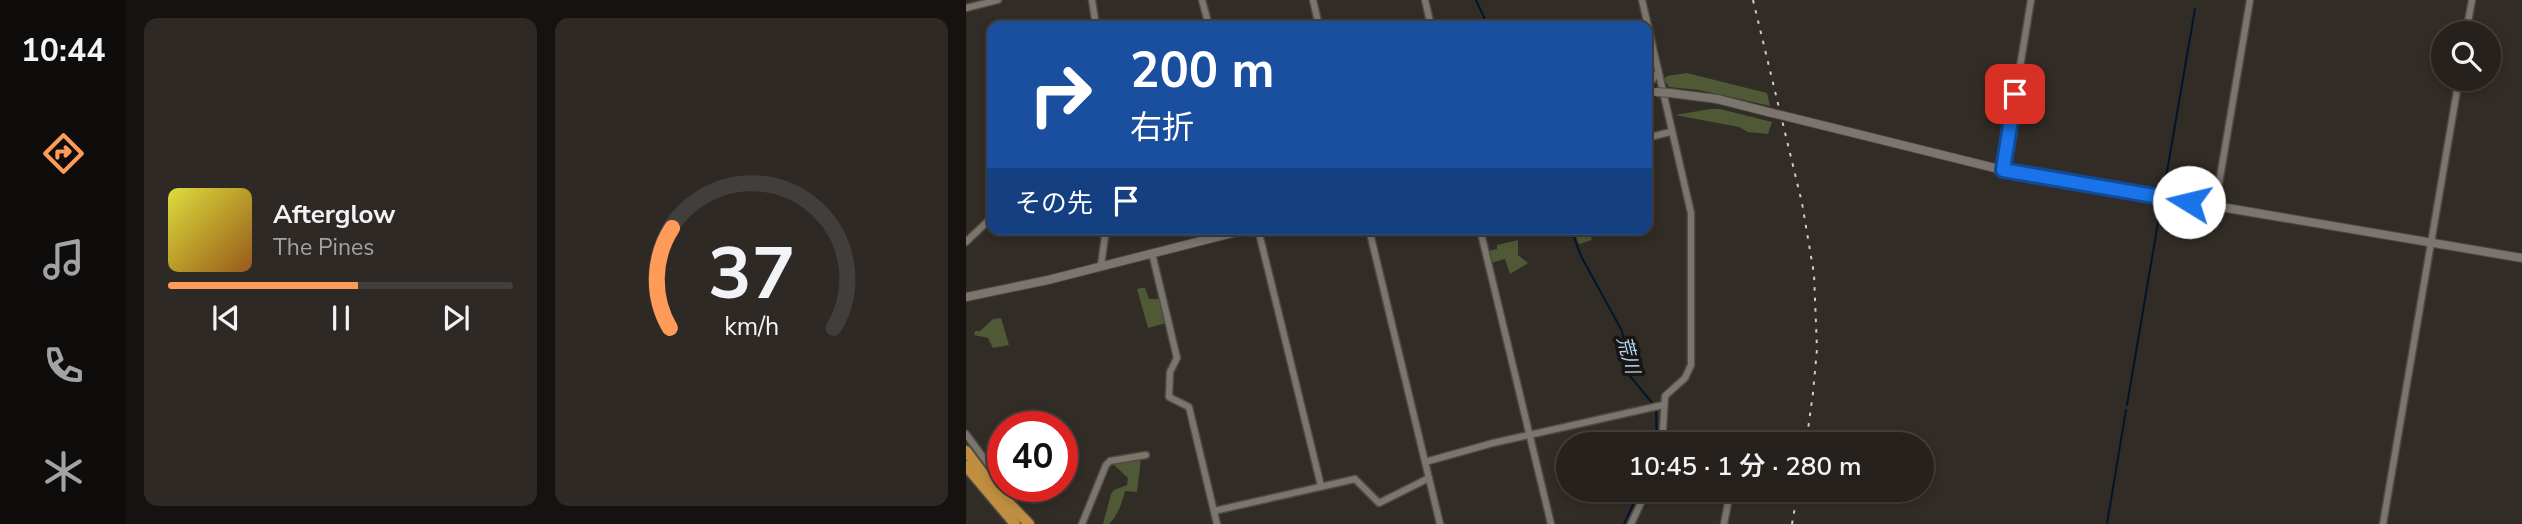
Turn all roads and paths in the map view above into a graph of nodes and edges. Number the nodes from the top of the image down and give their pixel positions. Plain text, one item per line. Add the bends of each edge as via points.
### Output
1 (998, 0) edge
2 (1093, 0) edge
3 (1202, 0) edge
4 (1313, 0) edge
5 (1425, 0) edge
6 (1642, 0) edge
7 (2031, 0) edge
8 (2250, 0) edge
9 (2472, 0) edge
10 (966, 8) edge
11 (1095, 21) edge
12 (1208, 21) edge
13 (1318, 21) edge
14 (1430, 21) edge
15 (1646, 21) edge
16 (2468, 21) edge
17 (1652, 49) edge
18 (1657, 74) junction
19 (1652, 80) edge
20 (2457, 91) edge
21 (1652, 92) edge
22 (1670, 132) junction
23 (1652, 137) edge
24 (2003, 170) junction
25 (2215, 206) junction
26 (987, 222) edge
27 (1105, 235) edge
28 (1224, 235) edge
29 (1259, 235) edge
30 (1370, 235) edge
31 (1481, 235) edge
32 (966, 242) edge
33 (2431, 243) junction
34 (1153, 253) junction
35 (2522, 258) edge
36 (1101, 265) junction
37 (966, 298) edge
38 (1658, 405) junction
39 (1661, 432) edge
40 (966, 434) edge
41 (1530, 435) junction
42 (966, 451) edge
43 (1146, 455) dead end
44 (987, 462) edge
45 (1425, 462) junction
46 (966, 466) edge
47 (1429, 478) junction
48 (1321, 486) junction
49 (1642, 502) edge
50 (1728, 502) edge
51 (1214, 511) junction
52 (1015, 524) edge
53 (1029, 524) edge
54 (1082, 524) edge
55 (1217, 524) edge
56 (1440, 524) edge
57 (1551, 524) edge
58 (1632, 524) edge
59 (1724, 524) edge
60 (2383, 524) edge

1 - 10 street
2 - 11 street
3 - 12 street
4 - 13 street
5 - 14 street
6 - 15 street
7 - 24 street
8 - 25 street
9 - 16 street
17 - 18 street
18 - 19 street
18 - 22 street
20 - 33 street
21 - 24 street, bridge via 1717,99
22 - 23 street
22 - 38 street via 1691,214 1691,355 1689,372
24 - 25 street
25 - 33 street
26 - 32 street
27 - 36 street
28 - 34 street
29 - 48 street
30 - 45 street
31 - 41 street
33 - 35 street
33 - 60 street
34 - 36 street
34 - 51 street via 1177,358 1170,372 1169,397 1189,407
36 - 37 street
38 - 39 street
38 - 41 street
40 - 44 street
41 - 45 street
41 - 57 street
42 - 53 highway
43 - 54 street via 1106,465
45 - 47 street
46 - 52 highway
47 - 48 street via 1379,503 1355,479
47 - 56 street
48 - 51 street
49 - 58 street
50 - 59 street
51 - 55 street

